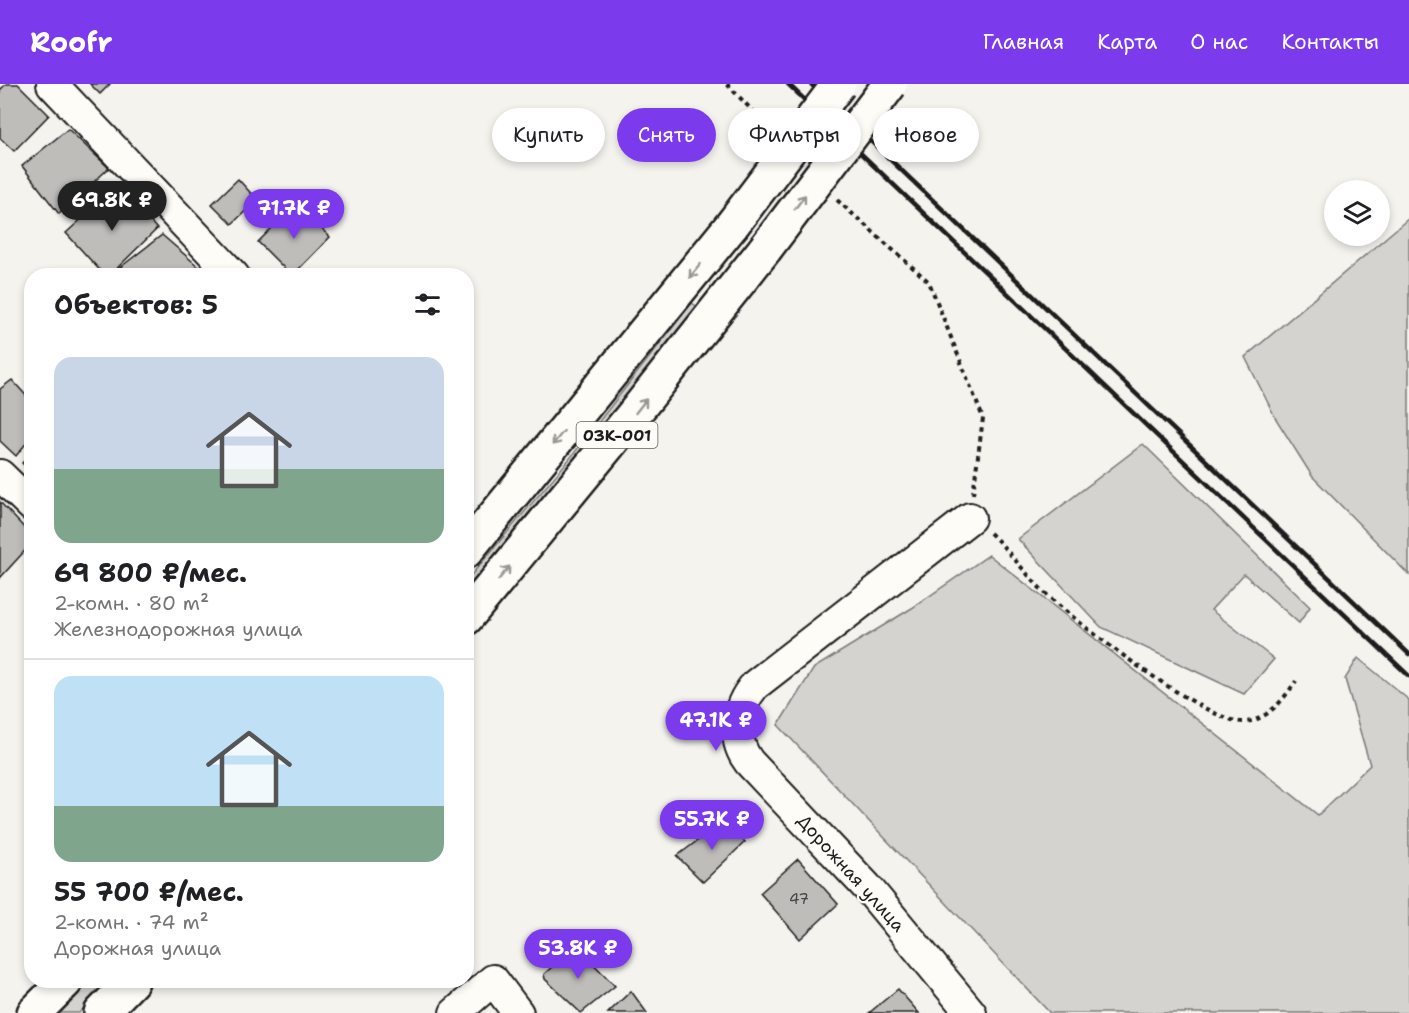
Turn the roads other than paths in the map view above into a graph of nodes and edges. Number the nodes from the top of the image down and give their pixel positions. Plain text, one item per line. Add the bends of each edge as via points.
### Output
1 (52, 84) edge
2 (839, 84) edge
3 (890, 84) edge
4 (226, 268) edge
5 (0, 475) edge
6 (24, 498) edge
7 (970, 518) road end
8 (474, 541) edge
9 (474, 608) edge
10 (59, 988) edge
11 (125, 988) edge
12 (509, 1003) edge
13 (34, 1013) edge
14 (100, 1013) edge
15 (454, 1013) edge
16 (971, 1013) edge

1 - 4 street
2 -> 8 main road, 03К-001, bridge via 732,225
9 -> 3 main road, 03К-001, bridge via 765,249
5 - 6 street
7 - 16 street, Дорожная улица via 755,685 742,705 737,731 741,752 749,762 867,886
10 - 13 main road
11 - 14 main road
12 - 15 street via 493,981

